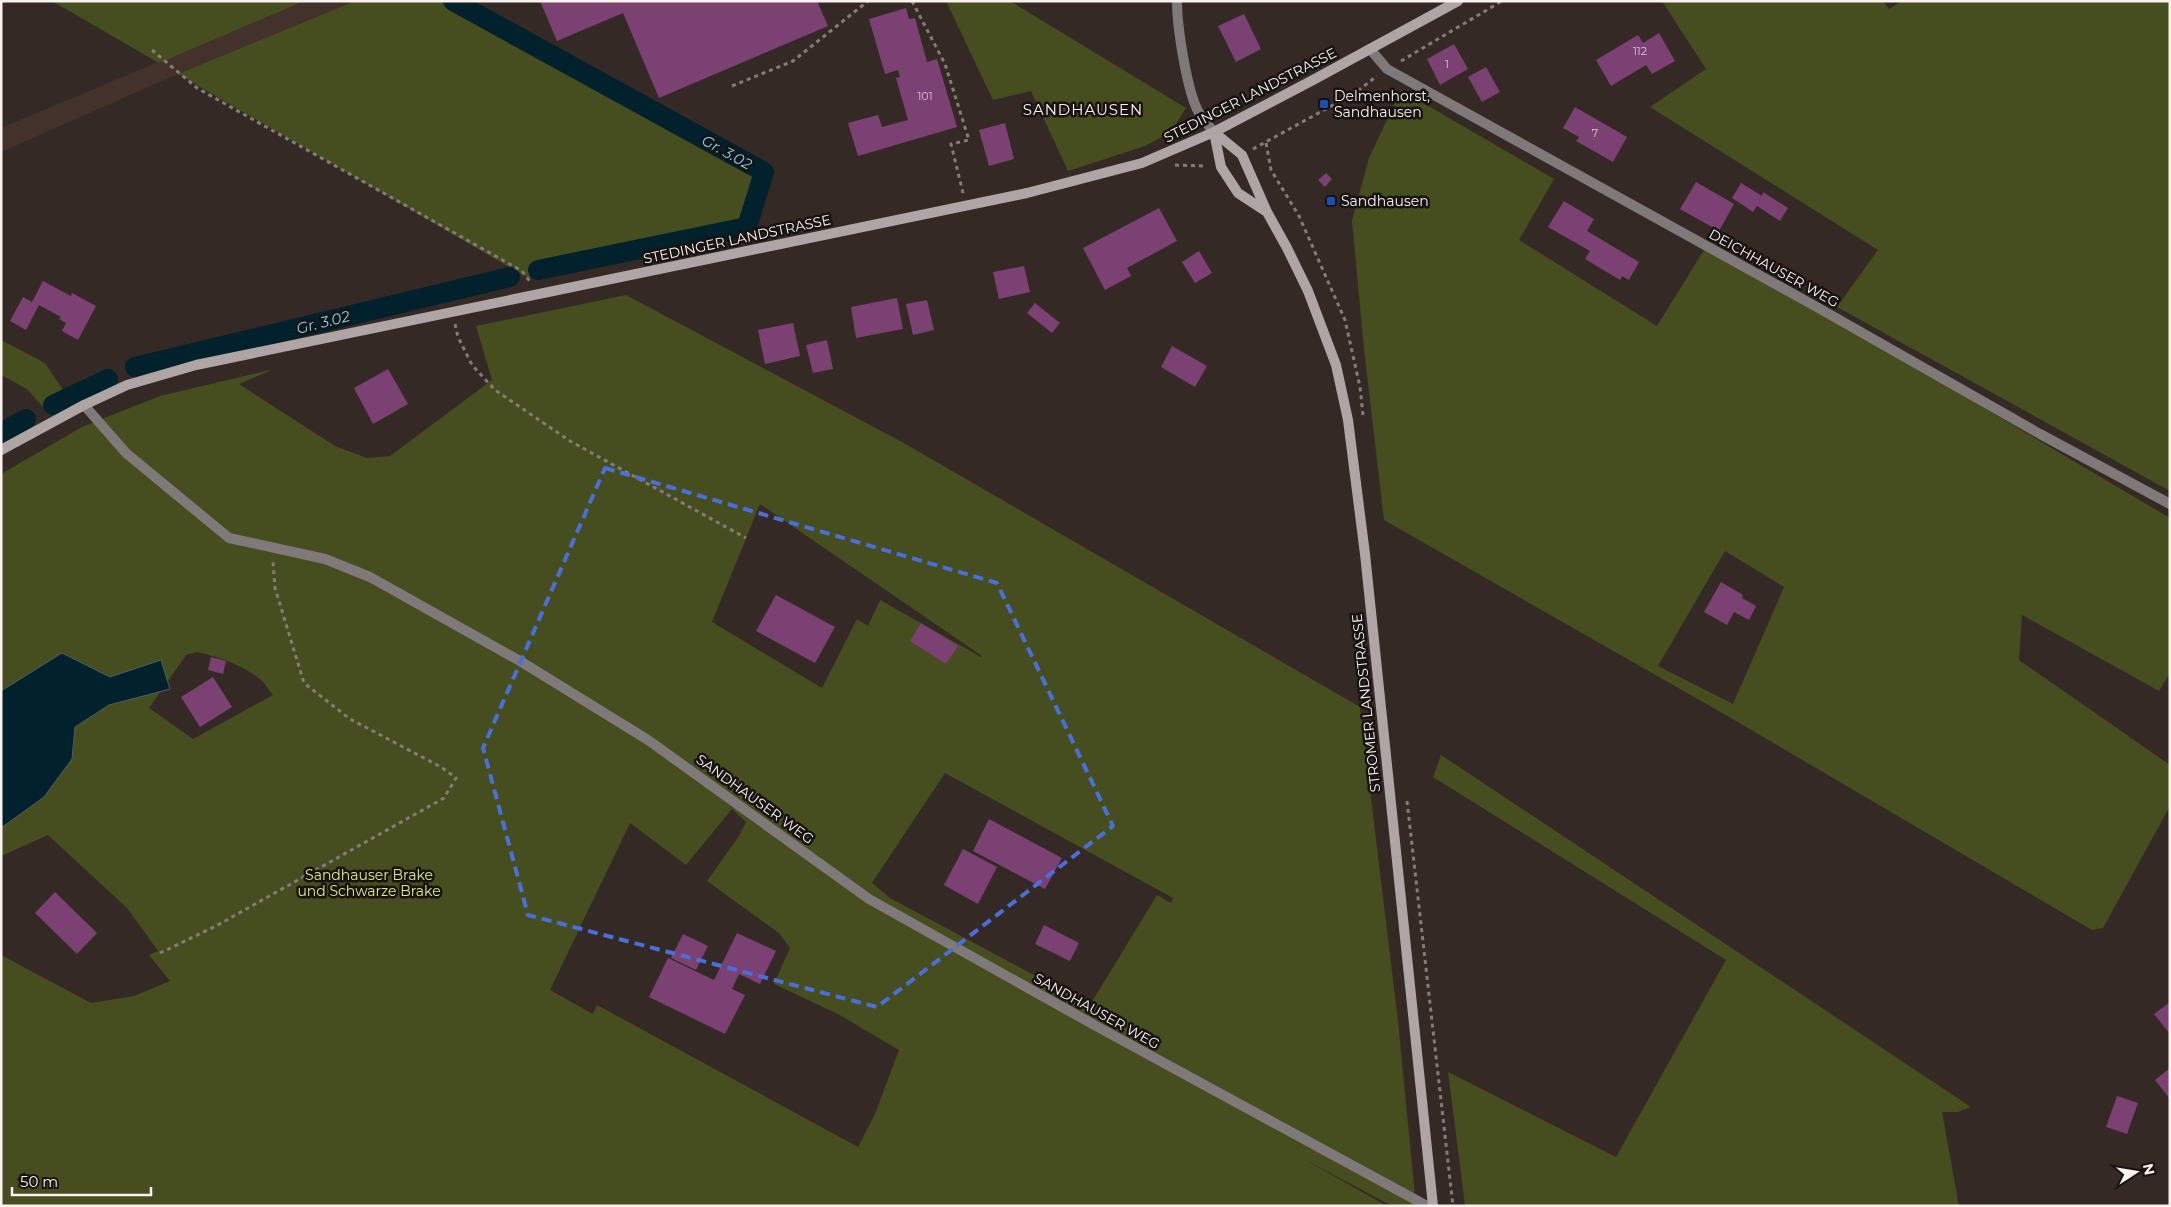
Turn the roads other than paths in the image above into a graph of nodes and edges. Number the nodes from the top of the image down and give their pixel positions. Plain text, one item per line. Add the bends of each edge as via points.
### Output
1 (1177, 1) edge
2 (1458, 1) edge
3 (1370, 49) junction
4 (1214, 132) junction
5 (1267, 212) junction
6 (84, 405) junction
7 (1, 450) edge
8 (2170, 504) edge
9 (1427, 1206) edge
10 (1433, 1206) edge

1 - 4 street via 1188,80 1199,113
2 - 3 main road, STEDINGER LANDSTRASSE
3 - 4 main road, STEDINGER LANDSTRASSE
3 - 8 street, DEICHHAUSER WEG via 1387,69
4 - 5 main road, STROMER LANDSTRASSE via 1242,155
4 - 5 main road, STROMER LANDSTRASSE via 1221,167 1238,193
4 - 6 main road, STEDINGER LANDSTRASSE via 1142,163 1027,193 196,365 127,386
5 - 10 main road, STROMER LANDSTRASSE via 1308,291 1336,365 1348,420
6 - 7 main road, STEDINGER LANDSTRASSE
6 - 9 street, SANDHAUSER WEG via 126,453 228,538 325,560 363,574 520,661 648,740 869,899

